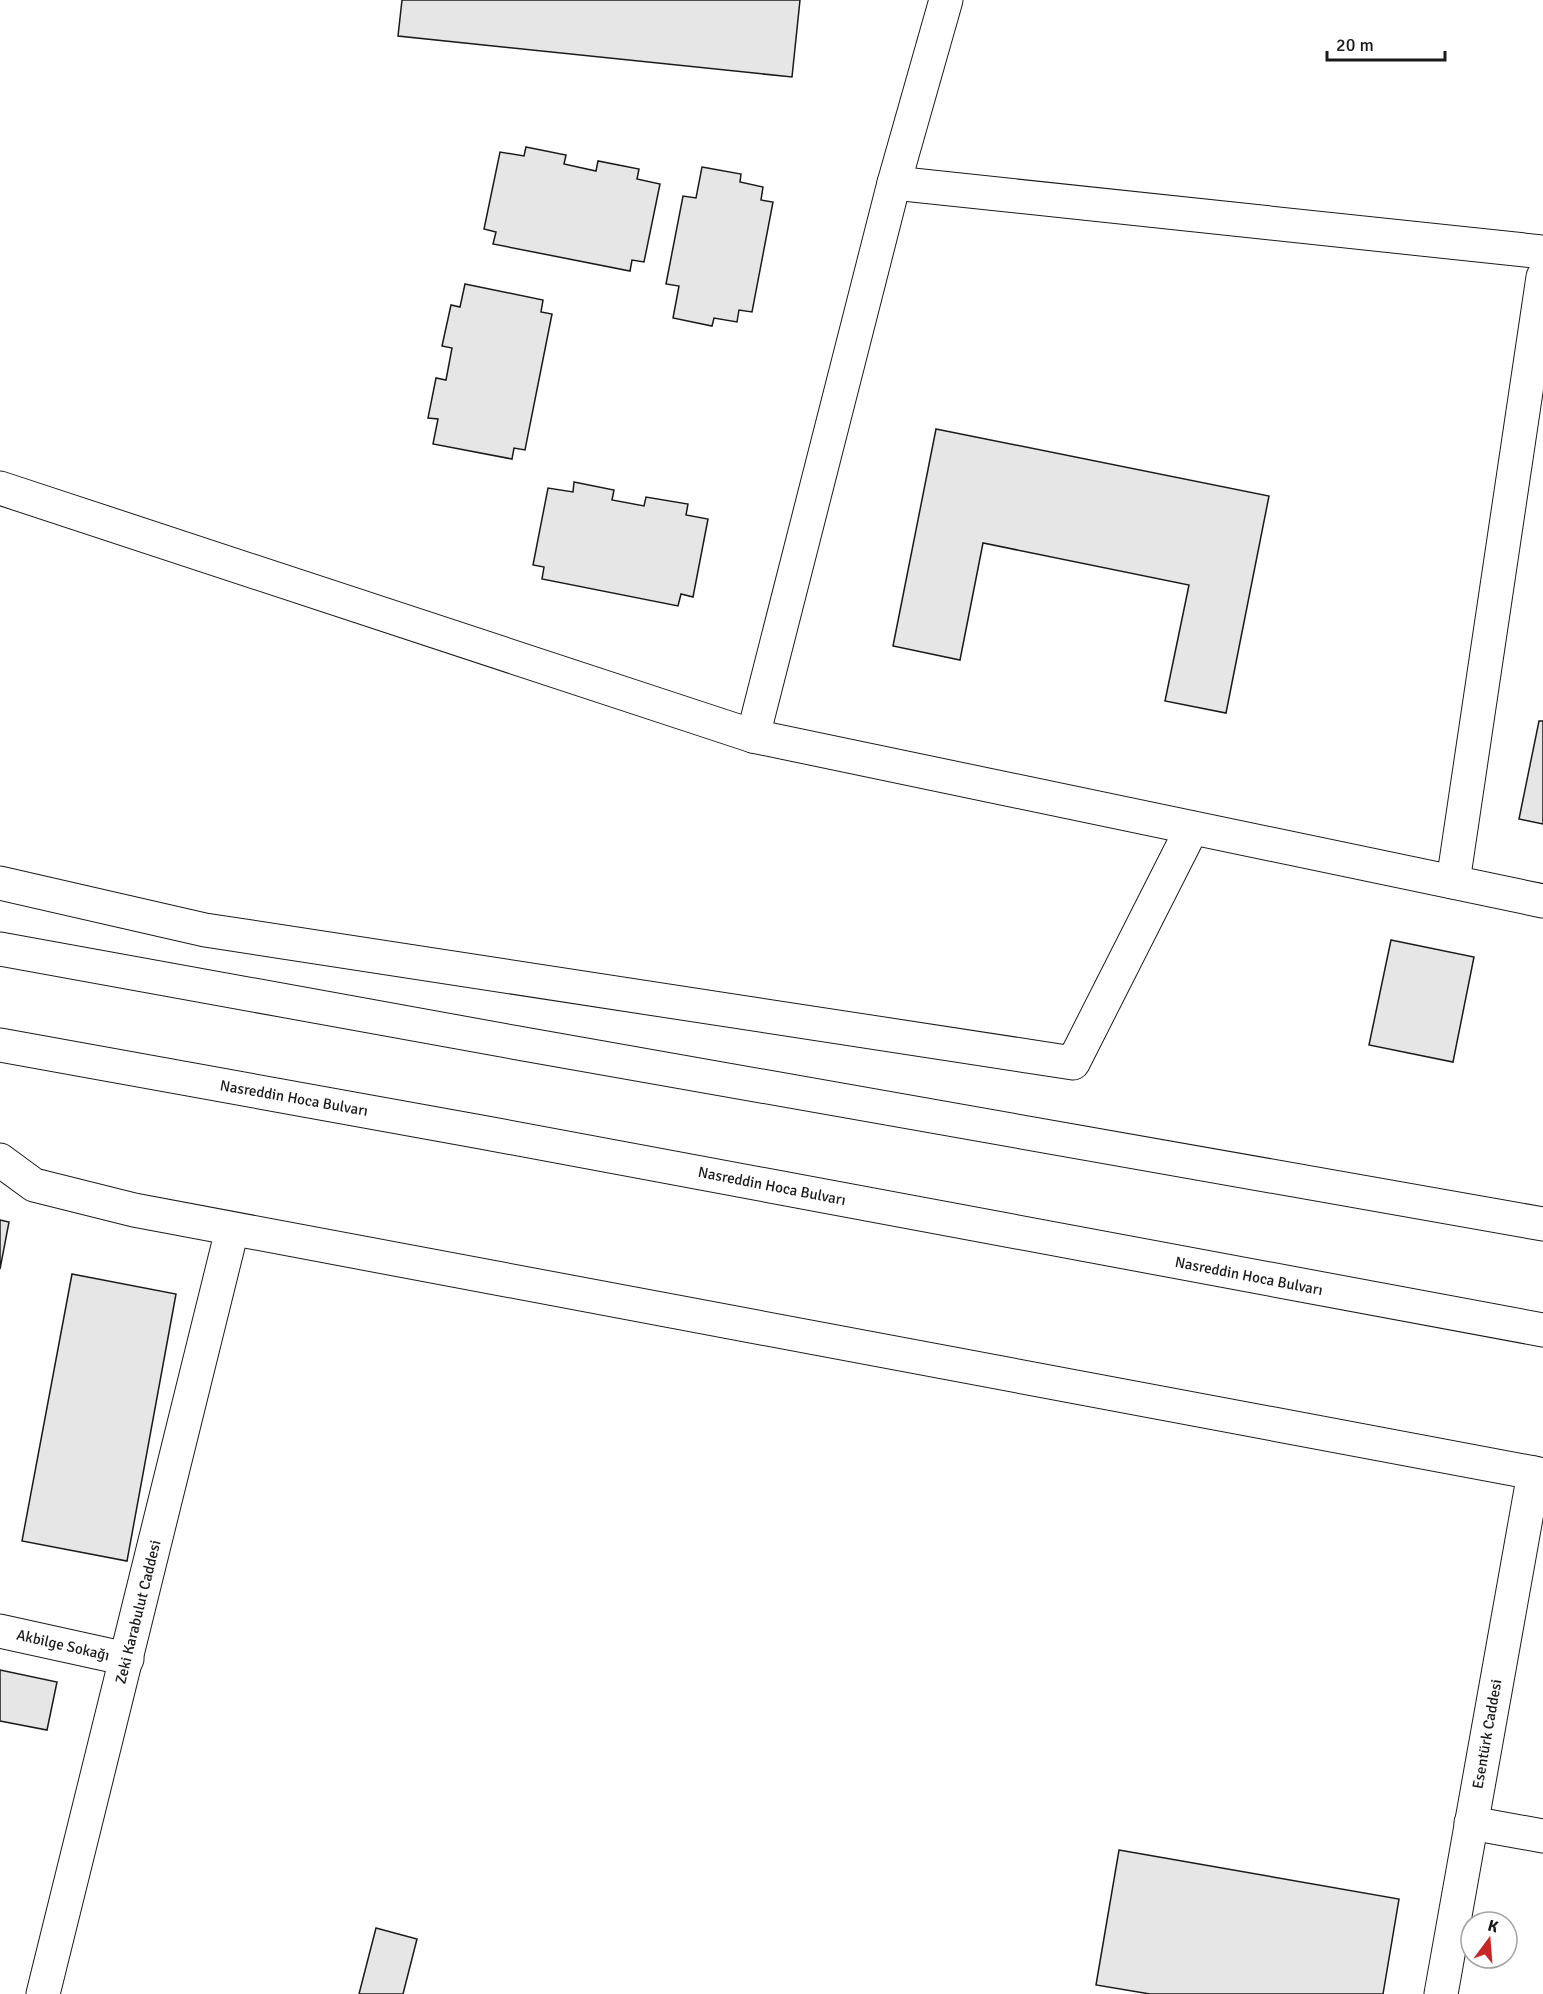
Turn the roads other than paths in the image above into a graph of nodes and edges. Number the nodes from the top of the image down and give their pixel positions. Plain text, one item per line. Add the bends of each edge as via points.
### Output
1 (946, 0) edge
2 (894, 183) junction
3 (1543, 252) edge
4 (1543, 277) edge
5 (0, 488) edge
6 (753, 736) junction
7 (1192, 828) junction
8 (1453, 882) junction
9 (0, 884) edge
10 (1543, 901) edge
11 (0, 949) edge
12 (0, 1045) edge
13 (0, 1160) edge
14 (1543, 1224) edge
15 (232, 1230) junction
16 (1543, 1330) edge
17 (1538, 1474) edge
18 (0, 1631) edge
19 (127, 1659) junction
20 (1472, 1823) junction
21 (1543, 1836) edge
22 (44, 1994) edge
23 (1441, 1994) edge

1 - 2 main road
2 - 3 main road
2 - 6 main road
4 - 8 main road
5 - 6 main road
6 - 7 main road
7 - 8 main road
7 - 9 main road via 1073,1063 205,930
8 - 10 main road
11 - 14 main road
12 - 16 main road, Nasreddin Hoca Bulvarı
13 - 15 main road via 34,1185
15 - 17 main road
15 - 19 main road, Zeki Karabulut Caddesi
17 - 20 main road, Esentürk Caddesi
18 - 19 main road, Akbilge Sokağı
19 - 22 main road, Zeki Karabulut Caddesi
20 - 21 main road
20 - 23 main road, Esentürk Caddesi

